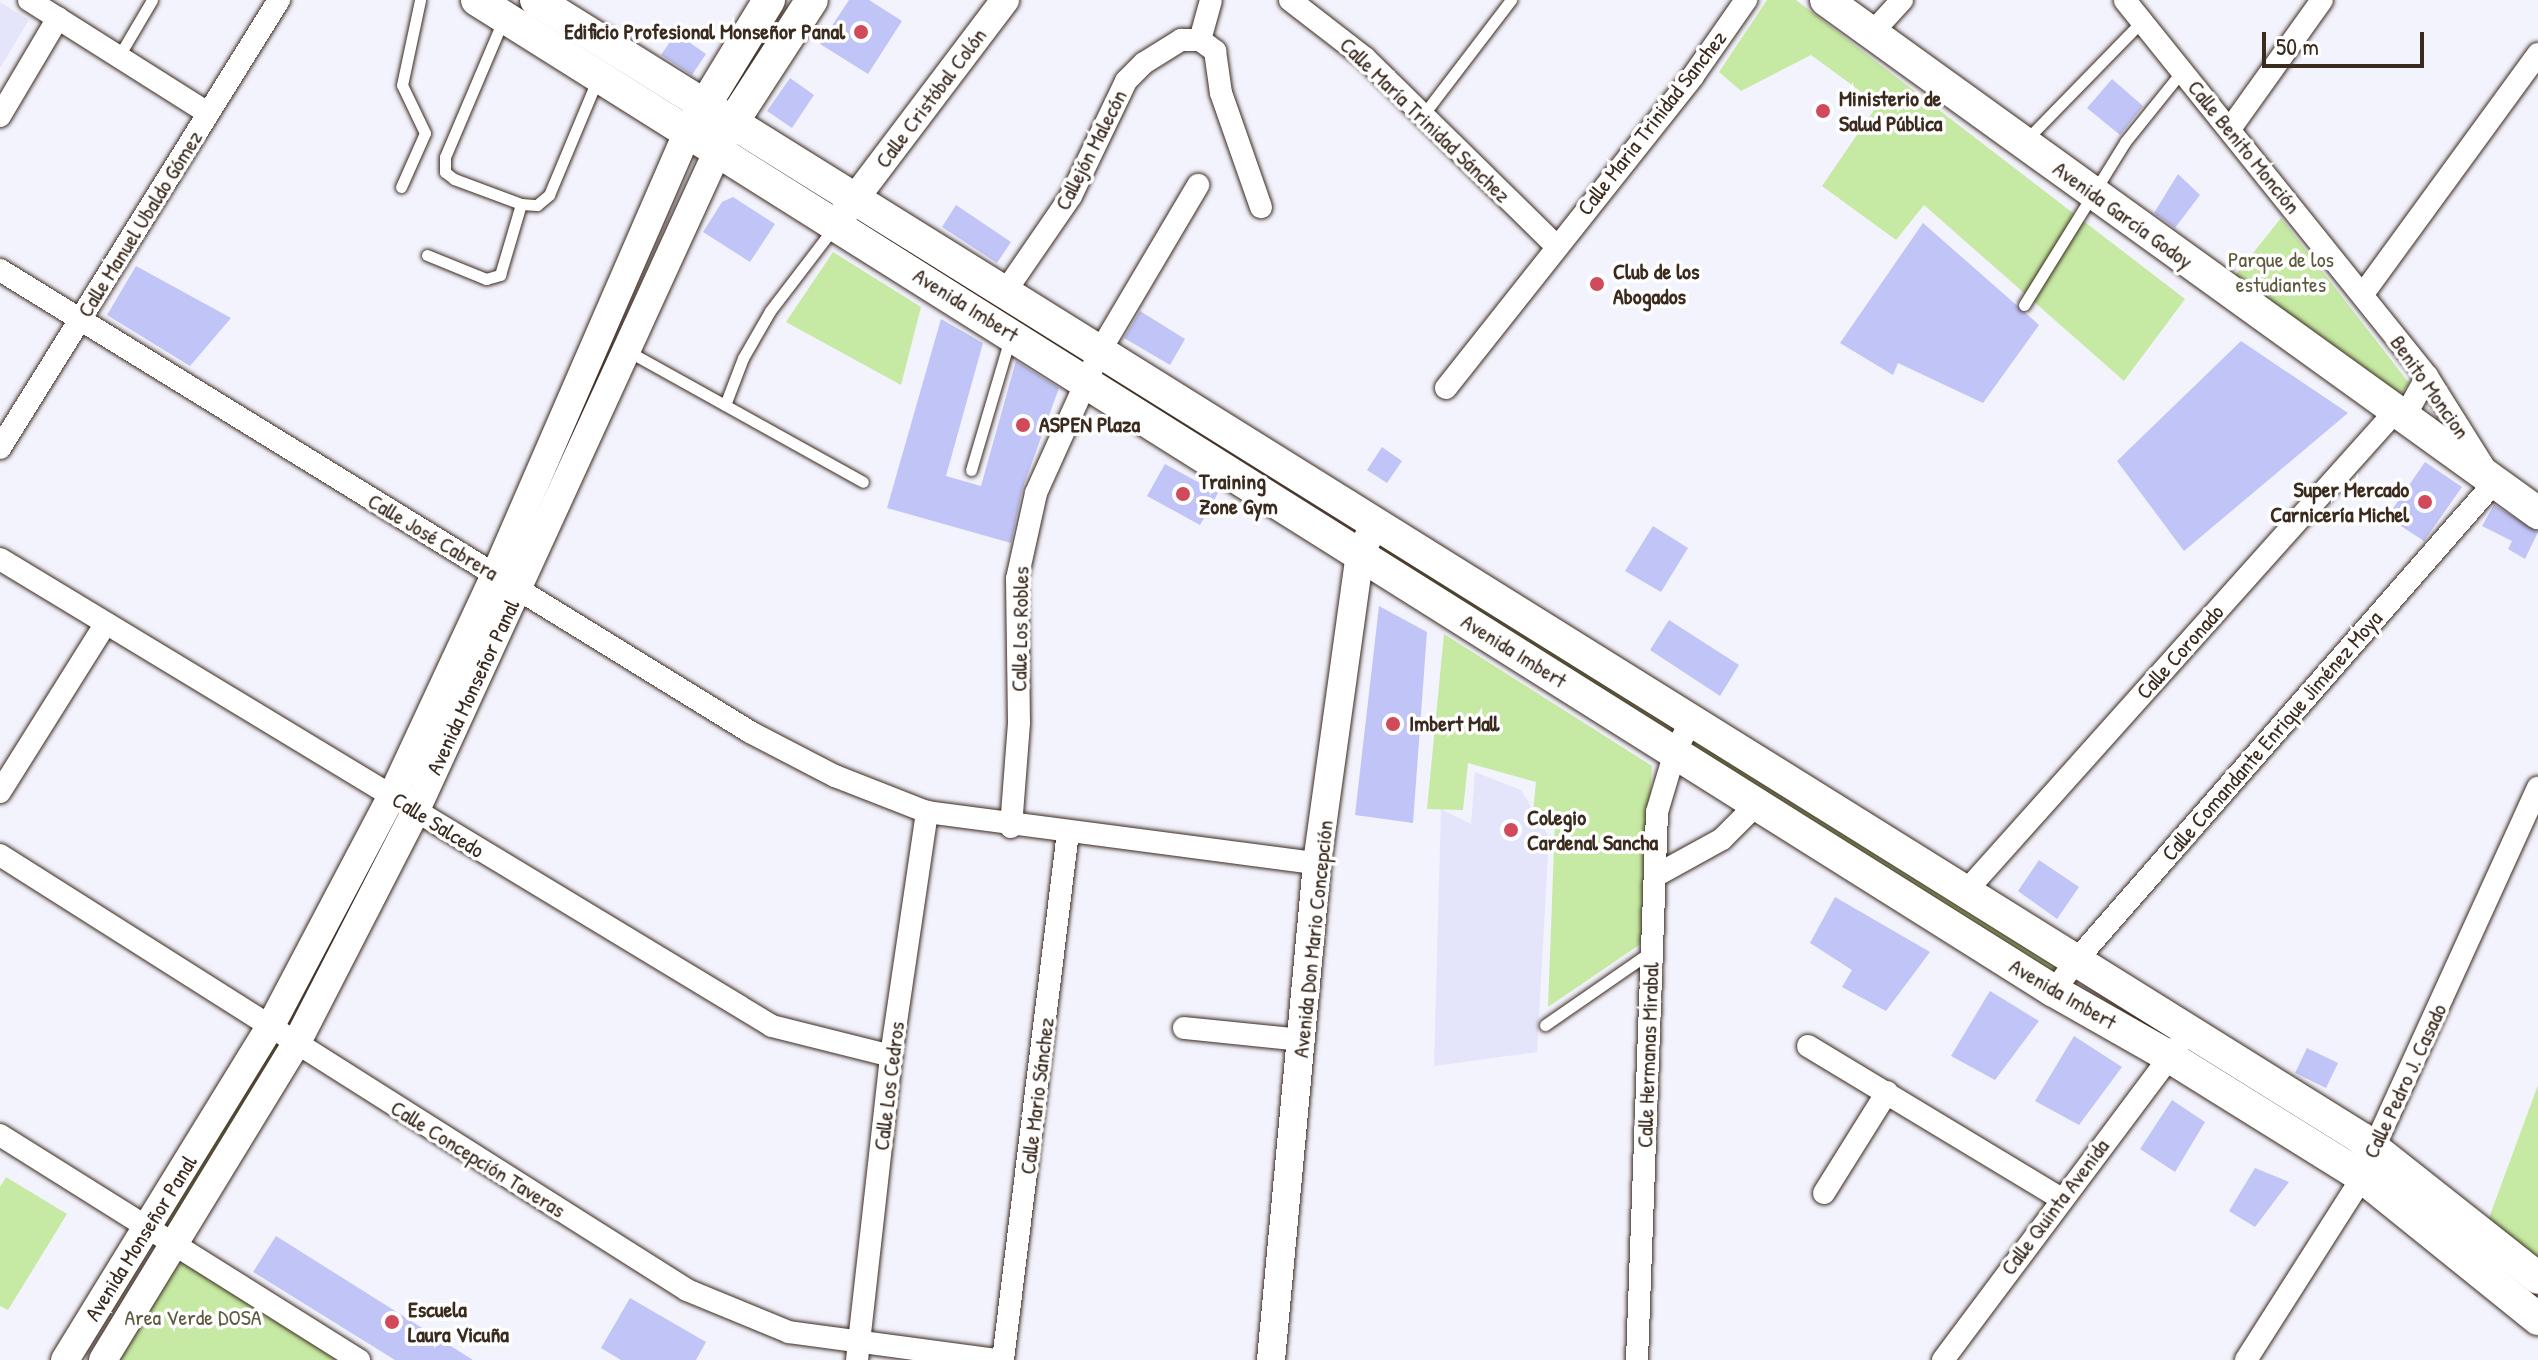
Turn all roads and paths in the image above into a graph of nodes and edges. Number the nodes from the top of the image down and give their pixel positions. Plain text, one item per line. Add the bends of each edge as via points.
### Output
1 (29, 0) edge
2 (152, 0) edge
3 (279, 0) edge
4 (420, 0) edge
5 (477, 0) edge
6 (536, 0) edge
7 (769, 0) edge
8 (812, 0) edge
9 (1005, 0) edge
10 (1211, 0) edge
11 (1290, 0) edge
12 (1511, 0) edge
13 (1746, 0) edge
14 (1826, 0) edge
15 (1902, 0) edge
16 (2125, 0) edge
17 (2322, 0) edge
18 (58, 18) junction
19 (505, 18) junction
20 (2142, 21) junction
21 (1871, 34) junction
22 (1200, 40) junction
23 (2538, 54) edge
24 (119, 56) junction
25 (2183, 70) junction
26 (598, 77) junction
27 (208, 113) junction
28 (1423, 115) junction
29 (0, 116) edge
30 (710, 126) junction
31 (2230, 129) junction
32 (2023, 143) junction
33 (1198, 185) dead end
34 (401, 187) dead end
35 (2094, 195) junction
36 (857, 197) junction
37 (521, 204) junction
38 (1261, 207) dead end
39 (836, 223) junction
40 (1556, 246) junction
41 (427, 255) dead end
42 (0, 270) edge
43 (1005, 292) junction
44 (2363, 294) junction
45 (2024, 305) dead end
46 (80, 321) junction
47 (1011, 334) junction
48 (626, 350) junction
49 (1100, 351) junction
50 (2427, 376) junction
51 (1086, 380) junction
52 (1446, 388) dead end
53 (725, 405) junction
54 (2394, 413) junction
55 (0, 448) edge
56 (971, 470) dead end
57 (863, 482) dead end
58 (2494, 483) junction
59 (2538, 513) edge
60 (1376, 523) junction
61 (1360, 553) junction
62 (0, 559) edge
63 (507, 582) junction
64 (106, 623) junction
65 (1691, 720) junction
66 (1675, 752) junction
67 (2538, 788) edge
68 (0, 792) edge
69 (404, 804) junction
70 (1757, 804) junction
71 (927, 812) junction
72 (1011, 827) junction
73 (1068, 832) junction
74 (0, 855) edge
75 (1317, 863) junction
76 (1655, 876) junction
77 (1967, 890) junction
78 (1652, 951) junction
79 (2076, 960) junction
80 (2054, 991) junction
81 (1545, 1025) dead end
82 (270, 1027) junction
83 (1184, 1028) dead end
84 (1303, 1040) junction
85 (296, 1044) junction
86 (2180, 1044) junction
87 (1808, 1046) dead end
88 (891, 1056) junction
89 (1887, 1092) junction
90 (1, 1137) edge
91 (2375, 1147) junction
92 (2361, 1176) junction
93 (1824, 1193) dead end
94 (2060, 1198) junction
95 (150, 1225) junction
96 (177, 1243) junction
97 (2538, 1278) edge
98 (2538, 1319) edge
99 (859, 1350) edge
100 (65, 1360) edge
101 (103, 1360) edge
102 (359, 1360) edge
103 (996, 1360) edge
104 (1003, 1360) edge
105 (1271, 1360) edge
106 (1637, 1360) edge
107 (1943, 1360) edge
108 (2246, 1360) edge

1 - 18 street
2 - 24 lane
3 - 27 street, Calle Manuel Ubaldo Gómez
4 - 34 lane via 402,85 425,133
5 - 19 main road, Avenida Imbert
6 - 30 main road, Avenida Imbert
7 - 30 main road, Avenida Monseñor Panal
8 - 30 main road, Avenida Monseñor Panal
9 - 36 street, Calle Cristóbal Colón
10 - 22 street
11 - 28 street, Calle María Trinidad Sánchez via 1365,58
12 - 28 lane
13 - 40 street, Calle Maria Trinidad Sanchez via 1693,76
14 - 21 main road, Avenida García Godoy
15 - 21 street
16 - 20 street, Calle Benito Monción
17 - 31 street
18 - 24 street
18 - 29 street
19 - 26 main road, Avenida Imbert
19 - 37 lane via 445,157 445,172
20 - 25 street, Calle Benito Monción
20 - 32 lane
21 - 32 main road, Avenida García Godoy
22 - 38 street via 1219,60 1221,93
22 - 43 street, Callejón Malecón via 1165,47 1126,81 1071,196
23 - 44 street
24 - 27 street
25 - 31 street, Calle Benito Monción
25 - 35 lane via 2125,142
26 - 30 main road, Avenida Imbert
26 - 37 lane via 549,195 537,205
27 - 46 street, Calle Manuel Ubaldo Gómez
28 - 40 street, Calle María Trinidad Sánchez
30 - 36 main road, Avenida Imbert
30 - 39 main road, Avenida Imbert
30 - 48 street, Avenida Monseñor Panal
30 - 63 street, Avenida Monseñor Panal
31 - 44 street, Calle Benito Monción
32 - 35 main road, Avenida García Godoy
33 - 49 street, Calle Los Robles
35 - 45 lane
35 - 54 main road, Avenida García Godoy
36 - 39 street, Calle Cristóbal Colón
36 - 43 main road, Avenida Imbert
37 - 41 lane via 500,275 486,279
39 - 47 main road, Avenida Imbert
39 - 53 lane via 770,311 743,358
40 - 52 street, Calle Maria Trinidad Sanchez
42 - 46 street, Calle José Cabrera
43 - 49 main road, Avenida Imbert
44 - 50 street, Benito Moncion
46 - 55 street, Calle Manuel Ubaldo Gómez
46 - 63 street, Calle José Cabrera
47 - 51 main road, Avenida Imbert
47 - 56 lane
48 - 53 lane
48 - 63 street, Avenida Monseñor Panal
49 - 51 street, Calle Los Robles
49 - 60 main road, Avenida Imbert
50 - 54 street, Calle Coronado via 2410,407
50 - 58 street, Benito Moncion
51 - 61 main road, Avenida Imbert
51 - 72 street, Calle Los Robles via 1036,493 1017,579 1019,722
53 - 57 lane
54 - 58 main road, Avenida García Godoy
54 - 77 street, Calle Coronado
58 - 59 main road, Avenida García Godoy
58 - 79 street, Calle Comandante Enrique Jiménez Moya
60 - 61 street, Avenida Don Mario Concepción
60 - 65 main road, Avenida Imbert
61 - 66 main road, Avenida Imbert
61 - 75 street, Avenida Don Mario Concepción
62 - 64 street, Calle Salcedo
63 - 69 street, Avenida Monseñor Panal
63 - 71 street, Calle José Cabrera via 750,732 835,776
64 - 68 street
64 - 69 street, Calle Salcedo
65 - 66 street, Calle Hermanas Mirabal
65 - 77 main road, Avenida Imbert
66 - 70 main road, Avenida Imbert
66 - 76 street, Calle Hermanas Mirabal via 1657,812
67 - 91 street, Calle Pedro J. Casado
69 - 82 street, Avenida Monseñor Panal
69 - 85 street, Avenida Monseñor Panal
69 - 88 street, Calle Salcedo via 772,1026
70 - 76 street via 1722,839
70 - 80 main road, Avenida Imbert
71 - 72 street, Calle José Cabrera
71 - 88 street, Calle Los Cedros
72 - 73 street, Calle José Cabrera
73 - 75 street, Calle José Cabrera
73 - 104 street, Calle Mario Sánchez
74 - 82 street, Calle Concepción Taveras
75 - 84 street, Avenida Don Mario Concepción
76 - 78 street, Calle Hermanas Mirabal
77 - 79 main road, Avenida Imbert
78 - 81 lane
78 - 106 street, Calle Hermanas Mirabal
79 - 80 street, Calle Comandante Enrique Jiménez Moya
79 - 86 main road, Avenida Imbert
80 - 86 main road, Avenida Imbert
82 - 85 street, Calle Concepción Taveras
82 - 95 street, Avenida Monseñor Panal
83 - 84 street
84 - 105 street, Avenida Don Mario Concepción
85 - 96 street, Avenida Monseñor Panal
85 - 99 street, Calle Concepción Taveras via 687,1290 789,1332
86 - 91 main road, Avenida Imbert
86 - 92 main road, Avenida Imbert
86 - 94 street, Calle Quinta Avenida
87 - 89 street
88 - 99 street, Calle Los Cedros
89 - 93 street
89 - 94 street
90 - 95 street
91 - 92 street, Calle Pedro J. Casado
91 - 97 main road, Avenida Imbert
92 - 98 main road, Avenida Imbert
92 - 108 street, Calle Pedro J. Casado
94 - 107 street, Calle Quinta Avenida
95 - 96 street
95 - 100 street, Avenida Monseñor Panal
96 - 101 street, Avenida Monseñor Panal
96 - 102 street
99 - 103 street, Calle Concepción Taveras

